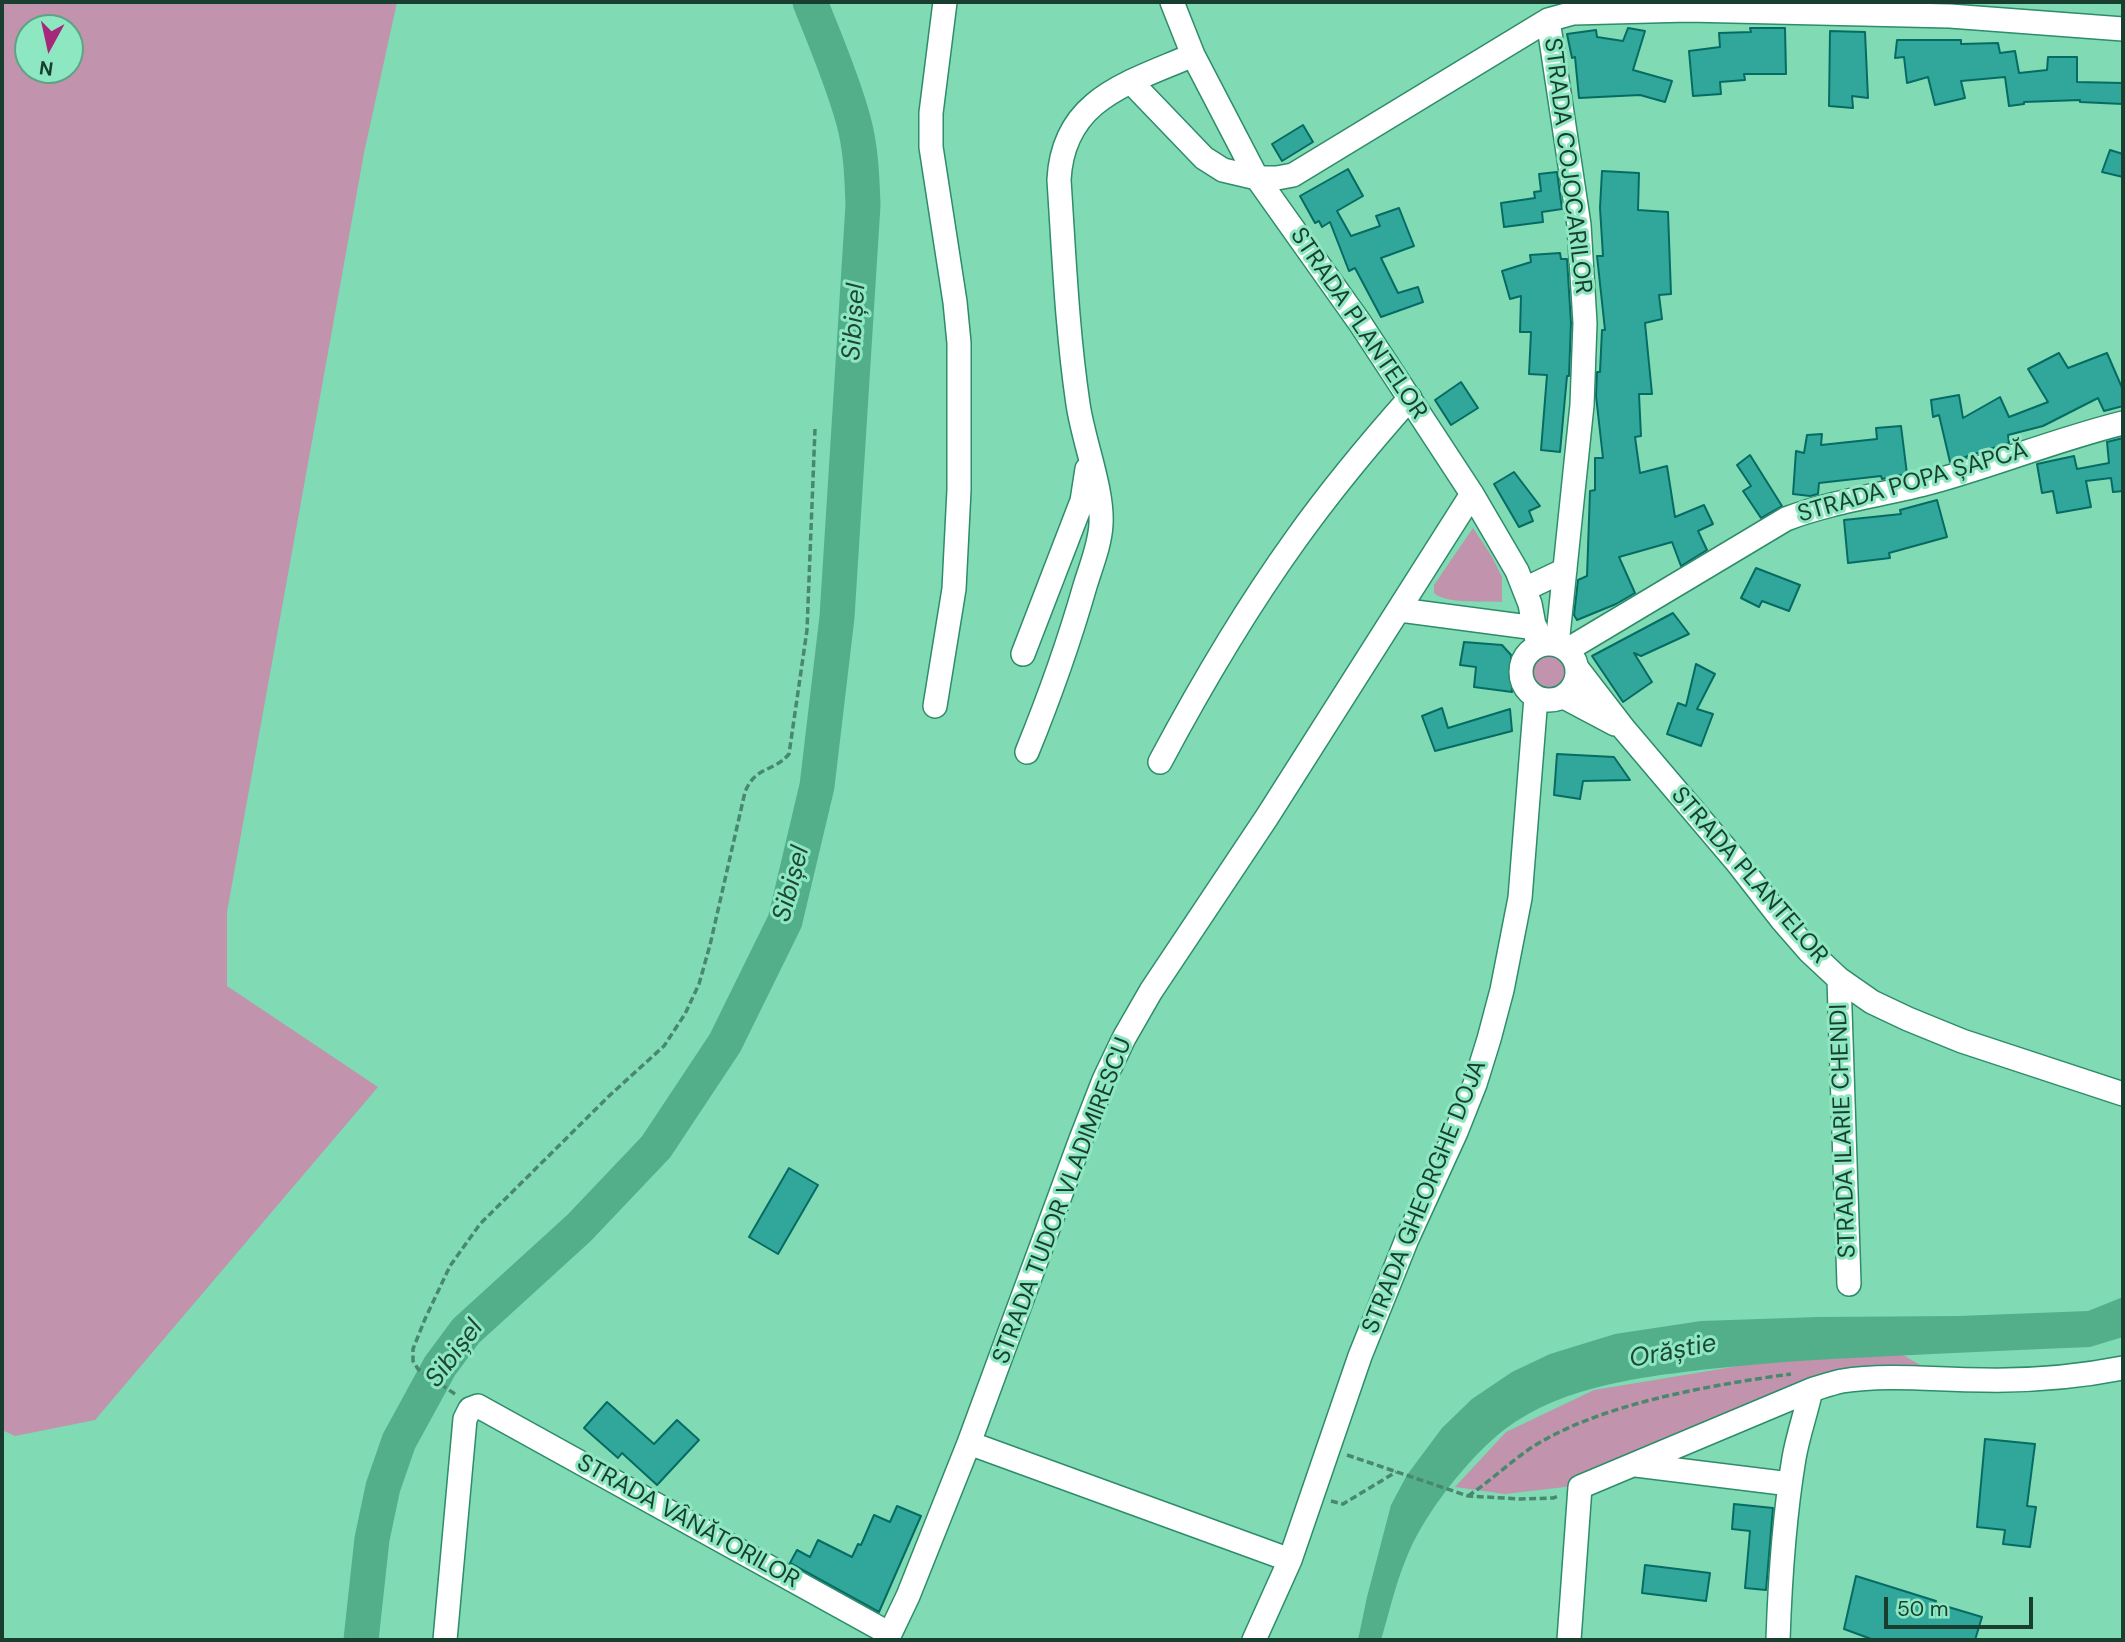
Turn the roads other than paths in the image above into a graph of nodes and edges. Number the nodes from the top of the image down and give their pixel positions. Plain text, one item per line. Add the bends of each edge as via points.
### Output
1 (945, 2) edge
2 (1172, 2) edge
3 (1689, 6) edge
4 (1548, 20) junction
5 (2123, 29) edge
6 (1193, 55) junction
7 (1131, 82) junction
8 (1257, 178) junction
9 (1410, 398) junction
10 (2123, 423) edge
11 (1089, 456) junction
12 (1472, 494) junction
13 (1565, 570) junction
14 (1525, 589) junction
15 (1400, 610) junction
16 (1555, 648) junction
17 (1023, 654) dead end
18 (1536, 697) junction
19 (1564, 697) junction
20 (935, 706) dead end
21 (1624, 729) junction
22 (1027, 752) dead end
23 (1160, 762) dead end
24 (1839, 979) junction
25 (2123, 1094) edge
26 (1849, 1284) dead end
27 (2123, 1368) edge
28 (1803, 1382) junction
29 (969, 1443) junction
30 (1633, 1464) junction
31 (1790, 1484) junction
32 (1290, 1560) junction
33 (889, 1637) edge
34 (445, 1640) edge
35 (1254, 1640) edge
36 (1569, 1640) edge
37 (1779, 1640) edge

1 - 20 street via 931,147 955,302 959,466 954,589
2 - 6 street, STRADA PLANTELOR
3 - 4 street via 1573,13
3 - 5 street via 1950,16
4 - 8 street, STRADA COJOCARILOR via 1293,175
4 - 13 street, STRADA COJOCARILOR via 1576,203 1586,323
6 - 7 street
6 - 8 street, STRADA PLANTELOR
7 - 8 street, STRADA COJOCARILOR via 1204,158 1223,170
7 - 11 street via 1088,109 1075,124 1060,160 1072,352
8 - 9 street, STRADA PLANTELOR
9 - 12 street, STRADA PLANTELOR
9 - 23 street via 1360,455 1256,596
10 - 16 street, STRADA POPA ȘAPCĂ via 1934,481 1786,519
11 - 17 street via 1082,501
11 - 22 street via 1101,524 1062,659
12 - 14 street, STRADA PLANTELOR
12 - 15 street, STRADA TUDOR VLADIMIRESCU
13 - 14 street
13 - 16 street, STRADA COJOCARILOR
14 - 16 street, STRADA PLANTELOR
15 - 16 street
15 - 29 street, STRADA TUDOR VLADIMIRESCU via 1124,1038 1081,1139
16 - 18 street via 1525,658 1524,684
16 - 19 street via 1575,685
16 - 21 street, STRADA PLANTELOR
18 - 19 street
18 - 32 street, STRADA GHEORGHE DOJA via 1520,898 1489,1039 1456,1132 1379,1306
19 - 21 street, STRADA PLANTELOR
21 - 24 street, STRADA PLANTELOR via 1782,920
24 - 25 street, STRADA PLANTELOR via 1872,1002 1962,1041
24 - 26 street, STRADA ILARIE CHENDI
27 - 28 street via 2089,1375 1987,1381
28 - 30 street
28 - 31 street
29 - 32 street
29 - 33 street, STRADA TUDOR VLADIMIRESCU
30 - 31 street
30 - 36 street via 1580,1487
31 - 37 street
32 - 35 street, STRADA GHEORGHE DOJA
33 - 34 street, STRADA VÂNĂTORILOR via 478,1406 470,1409 465,1419

